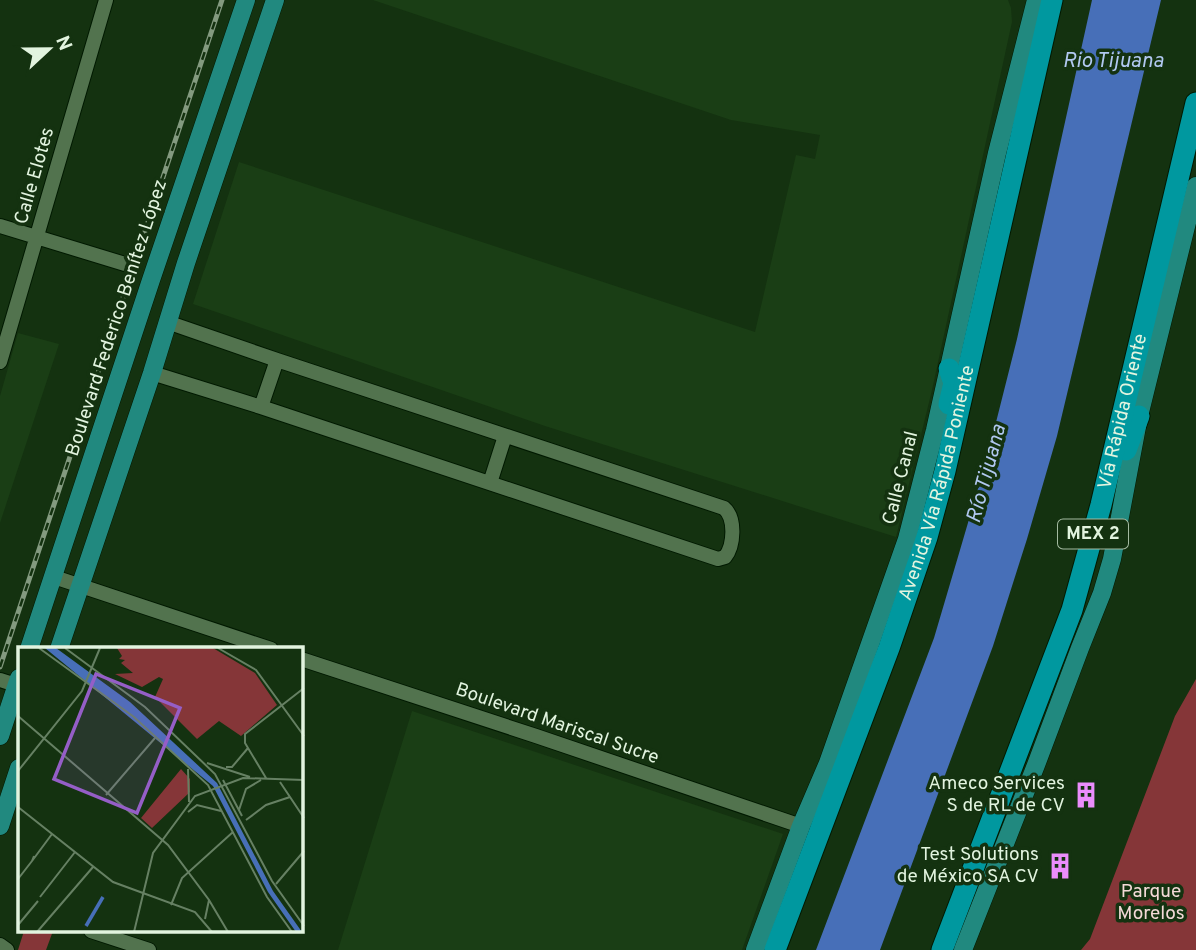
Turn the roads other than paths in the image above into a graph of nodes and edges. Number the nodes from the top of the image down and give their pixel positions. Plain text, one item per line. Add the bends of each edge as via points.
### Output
1 (106, 0) edge
2 (246, 0) edge
3 (275, 0) edge
4 (1024, 0) edge
5 (1036, 0) edge
6 (1052, 0) edge
7 (1031, 19) junction
8 (1196, 103) edge
9 (1196, 186) edge
10 (0, 226) edge
11 (38, 237) junction
12 (125, 264) dead end
13 (167, 322) junction
14 (277, 360) junction
15 (0, 362) edge
16 (949, 369) junction
17 (152, 373) junction
18 (261, 407) junction
19 (1139, 416) junction
20 (505, 436) junction
21 (490, 483) junction
22 (927, 537) junction
23 (54, 577) junction
24 (81, 586) junction
25 (1072, 610) junction
26 (30, 647) edge
27 (60, 647) edge
28 (265, 647) edge
29 (889, 648) junction
30 (303, 660) edge
31 (14, 683) edge
32 (0, 736) edge
33 (828, 763) junction
34 (18, 771) edge
35 (0, 826) edge
36 (801, 826) junction
37 (94, 932) edge
38 (0, 944) edge
39 (7, 950) edge
40 (149, 950) edge
41 (755, 950) edge
42 (775, 950) edge
43 (942, 950) edge
44 (963, 950) edge

1 - 11 street, Calle Elotes
2 - 23 main road, Boulevard Federico Benítez López
3 - 13 main road
4 - 7 main road
5 - 7 main road, Calle Canal
6 - 22 highway, Avenida Vía Rápida Poniente
7 - 16 main road, Calle Canal
8 - 25 highway, Vía Rápida Oriente / MEX 2
9 - 19 main road
10 - 11 street
11 - 12 street
11 - 15 street, Calle Elotes
13 - 14 street
13 - 17 main road
14 - 18 street
14 - 20 street
16 - 22 highway via 954,383 925,520
16 - 33 main road, Calle Canal via 907,539
17 - 18 street
17 - 24 main road
18 - 21 street
19 - 25 highway via 1094,570
19 - 44 main road via 1102,593
20 - 21 street
20 - 21 street via 724,508 733,522 730,549 718,559
22 - 29 highway, Avenida Vía Rápida Poniente
23 - 24 street
23 - 26 main road, Boulevard Federico Benítez López
24 - 27 main road
24 - 28 street
25 - 43 highway, Vía Rápida Oriente / MEX 2
29 - 33 highway via 874,665 838,752
29 - 42 highway, Avenida Vía Rápida Poniente
30 - 36 street, Boulevard Mariscal Sucre
31 - 32 main road
33 - 36 main road, Calle Canal
34 - 35 main road
36 - 41 main road, Calle Canal
37 - 40 street
38 - 39 street

